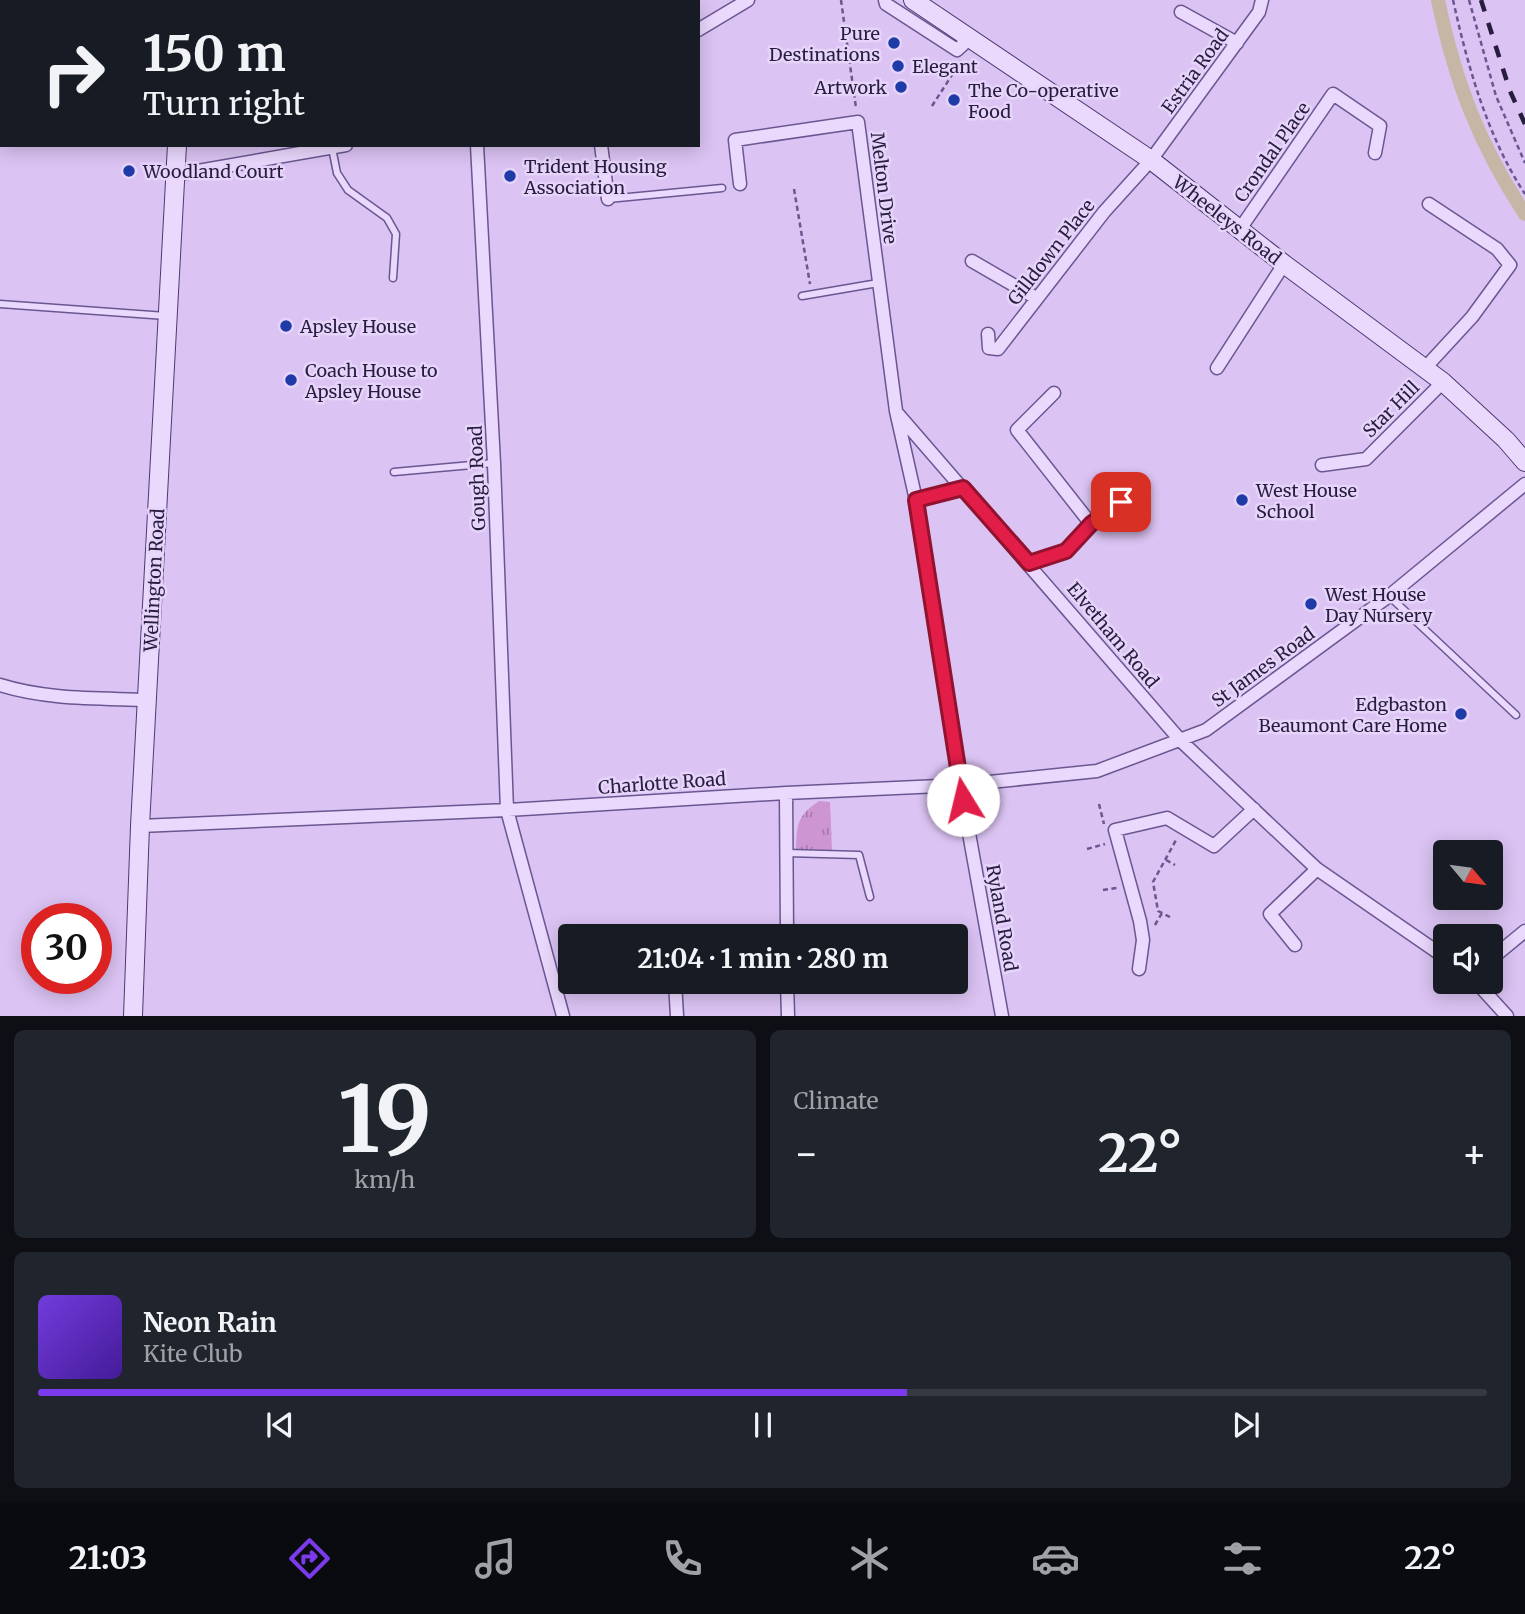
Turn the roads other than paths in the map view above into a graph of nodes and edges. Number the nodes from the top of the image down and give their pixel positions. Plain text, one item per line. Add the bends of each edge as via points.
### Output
1 (748, 0) edge
2 (885, 0) edge
3 (912, 0) edge
4 (1262, 0) edge
5 (1181, 12) dead end
6 (700, 29) edge
7 (972, 39) junction
8 (1237, 43) junction
9 (177, 147) edge
10 (337, 147) edge
11 (477, 147) edge
12 (601, 147) edge
13 (332, 148) junction
14 (1375, 153) dead end
15 (1150, 160) junction
16 (175, 175) junction
17 (740, 184) dead end
18 (722, 188) dead end
19 (608, 199) joint
20 (1429, 204) dead end
21 (1240, 229) junction
22 (972, 261) dead end
23 (1284, 264) junction
24 (393, 278) dead end
25 (878, 283) junction
26 (802, 296) dead end
27 (1036, 299) junction
28 (0, 304) edge
29 (167, 316) junction
30 (988, 334) dead end
31 (1217, 368) dead end
32 (1425, 368) junction
33 (1443, 382) junction
34 (1054, 393) dead end
35 (896, 411) junction
36 (1525, 462) edge
37 (494, 463) junction
38 (1322, 466) dead end
39 (394, 472) dead end
40 (1525, 484) edge
41 (963, 488) junction
42 (916, 500) junction
43 (1121, 502) dead end
44 (1091, 524) junction
45 (1029, 563) junction
46 (1389, 596) junction
47 (0, 684) edge
48 (148, 700) junction
49 (1517, 715) dead end
50 (1181, 741) junction
51 (961, 785) junction
52 (786, 793) junction
53 (1254, 809) junction
54 (507, 810) junction
55 (140, 826) junction
56 (785, 853) junction
57 (1317, 869) junction
58 (870, 897) dead end
59 (787, 924) edge
60 (1525, 931) edge
61 (1295, 945) dead end
62 (1433, 949) edge
63 (1503, 949) edge
64 (1139, 969) dead end
65 (676, 994) edge
66 (787, 994) edge
67 (1487, 994) edge
68 (133, 1016) edge
69 (563, 1016) edge
70 (677, 1016) edge
71 (788, 1016) edge
72 (1002, 1016) edge
73 (1507, 1016) edge

1 - 6 street
2 - 7 street via 957,50
3 - 7 street, Wheeleys Road
4 - 8 street, Estria Road
5 - 8 street
7 - 15 street, Wheeleys Road
8 - 15 street, Estria Road
9 - 16 street, Wellington Road
10 - 13 street
11 - 37 street, Gough Road
12 - 19 street
13 - 16 street
13 - 24 lane via 337,173 348,190 387,218 396,234
14 - 21 street, Crondal Place via 1380,126 1333,94
15 - 21 street, Wheeleys Road
15 - 27 street, Gilldown Place
16 - 29 street, Wellington Road
17 - 25 street, Melton Drive via 735,140 858,122
18 - 19 lane
20 - 32 street via 1497,249 1510,265 1472,317
21 - 23 street, Wheeleys Road
22 - 27 street
23 - 31 street
23 - 32 street, Wheeleys Road
25 - 26 lane
25 - 35 street, Melton Drive
27 - 30 street, Gilldown Place via 998,349 989,348
28 - 29 lane
29 - 48 street, Wellington Road
32 - 33 street, Wheeleys Road
33 - 36 street, Wheeleys Road
33 - 38 street, Star Hill via 1366,459
34 - 44 street via 1017,430
35 - 41 street, Elvetham Road
35 - 42 street, Melton Drive
37 - 39 lane
37 - 54 street, Gough Road
40 - 46 street, St James Road
41 - 42 street
41 - 45 street, Elvetham Road
42 - 51 street, Ryland Road
43 - 44 street
44 - 45 street via 1066,551
45 - 50 street, Elvetham Road
46 - 49 lane
46 - 50 street, St James Road via 1206,730
47 - 48 street via 56,695
48 - 55 street, Wellington Road
50 - 51 street, Charlotte Road via 1097,771
50 - 53 street, Elvetham Road
51 - 52 street, Charlotte Road
51 - 72 street, Ryland Road
52 - 54 street, Charlotte Road
52 - 56 street
53 - 57 street, Elvetham Road
53 - 64 street via 1214,846 1167,818 1117,836 1140,921
54 - 55 street, Charlotte Road
54 - 69 street, Gough Road
55 - 68 street, Wellington Road
56 - 58 lane via 859,855
56 - 59 street
57 - 61 street via 1270,914
57 - 62 street, Elvetham Road
60 - 63 street
65 - 70 street
66 - 71 street
67 - 73 street

